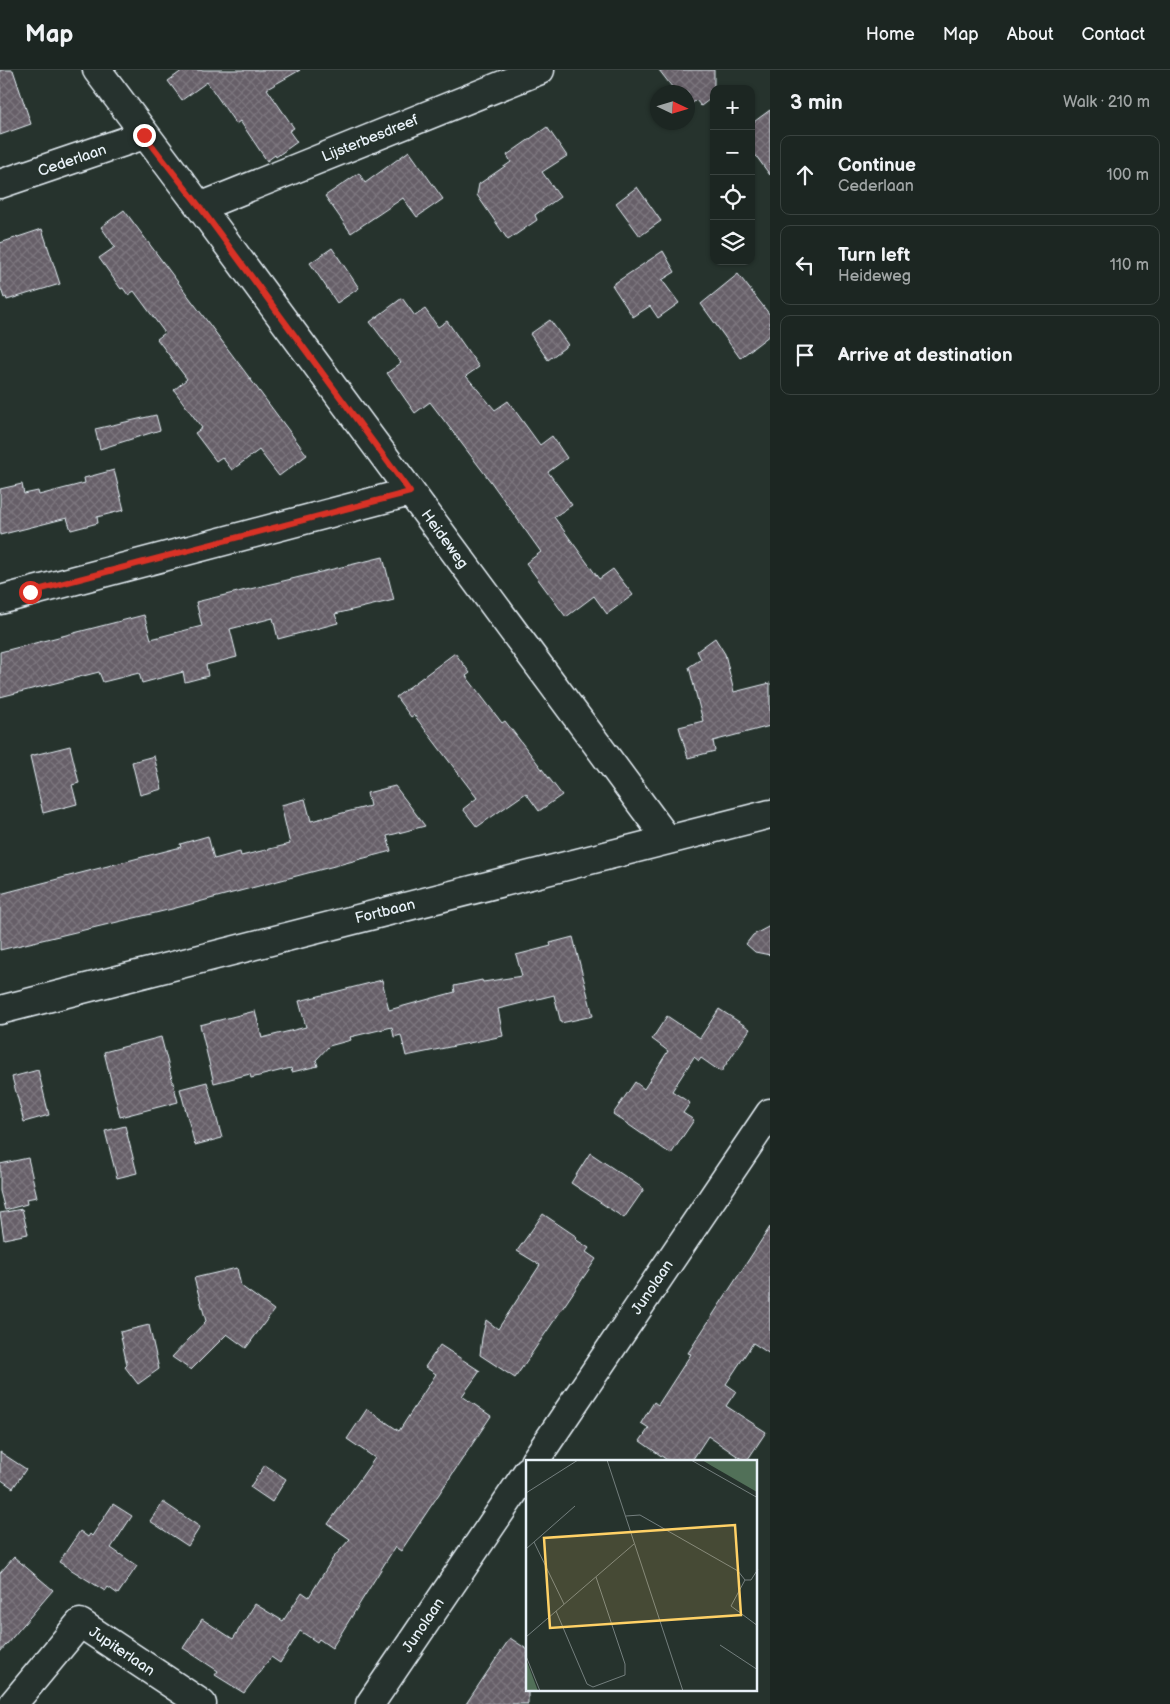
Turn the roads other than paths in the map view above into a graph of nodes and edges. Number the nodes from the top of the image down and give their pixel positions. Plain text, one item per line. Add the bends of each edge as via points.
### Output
1 (97, 70) edge
2 (540, 70) edge
3 (144, 135) junction
4 (0, 184) edge
5 (200, 207) junction
6 (410, 492) junction
7 (0, 600) edge
8 (770, 814) edge
9 (667, 839) junction
10 (0, 1010) edge
11 (770, 1113) edge
12 (535, 1460) edge
13 (526, 1474) edge
14 (13, 1704) edge
15 (202, 1704) edge
16 (370, 1704) edge

1 - 3 street, Heideweg
2 - 5 street, Lijsterbesdreef
3 - 4 street, Cederlaan
3 - 5 street, Heideweg
5 - 6 street, Heideweg
6 - 7 street
6 - 9 street, Heideweg
8 - 9 street, Fortbaan
9 - 10 street, Fortbaan
11 - 12 street, Junolaan
13 - 16 street, Junolaan
14 - 15 street, Jupiterlaan via 80,1623

